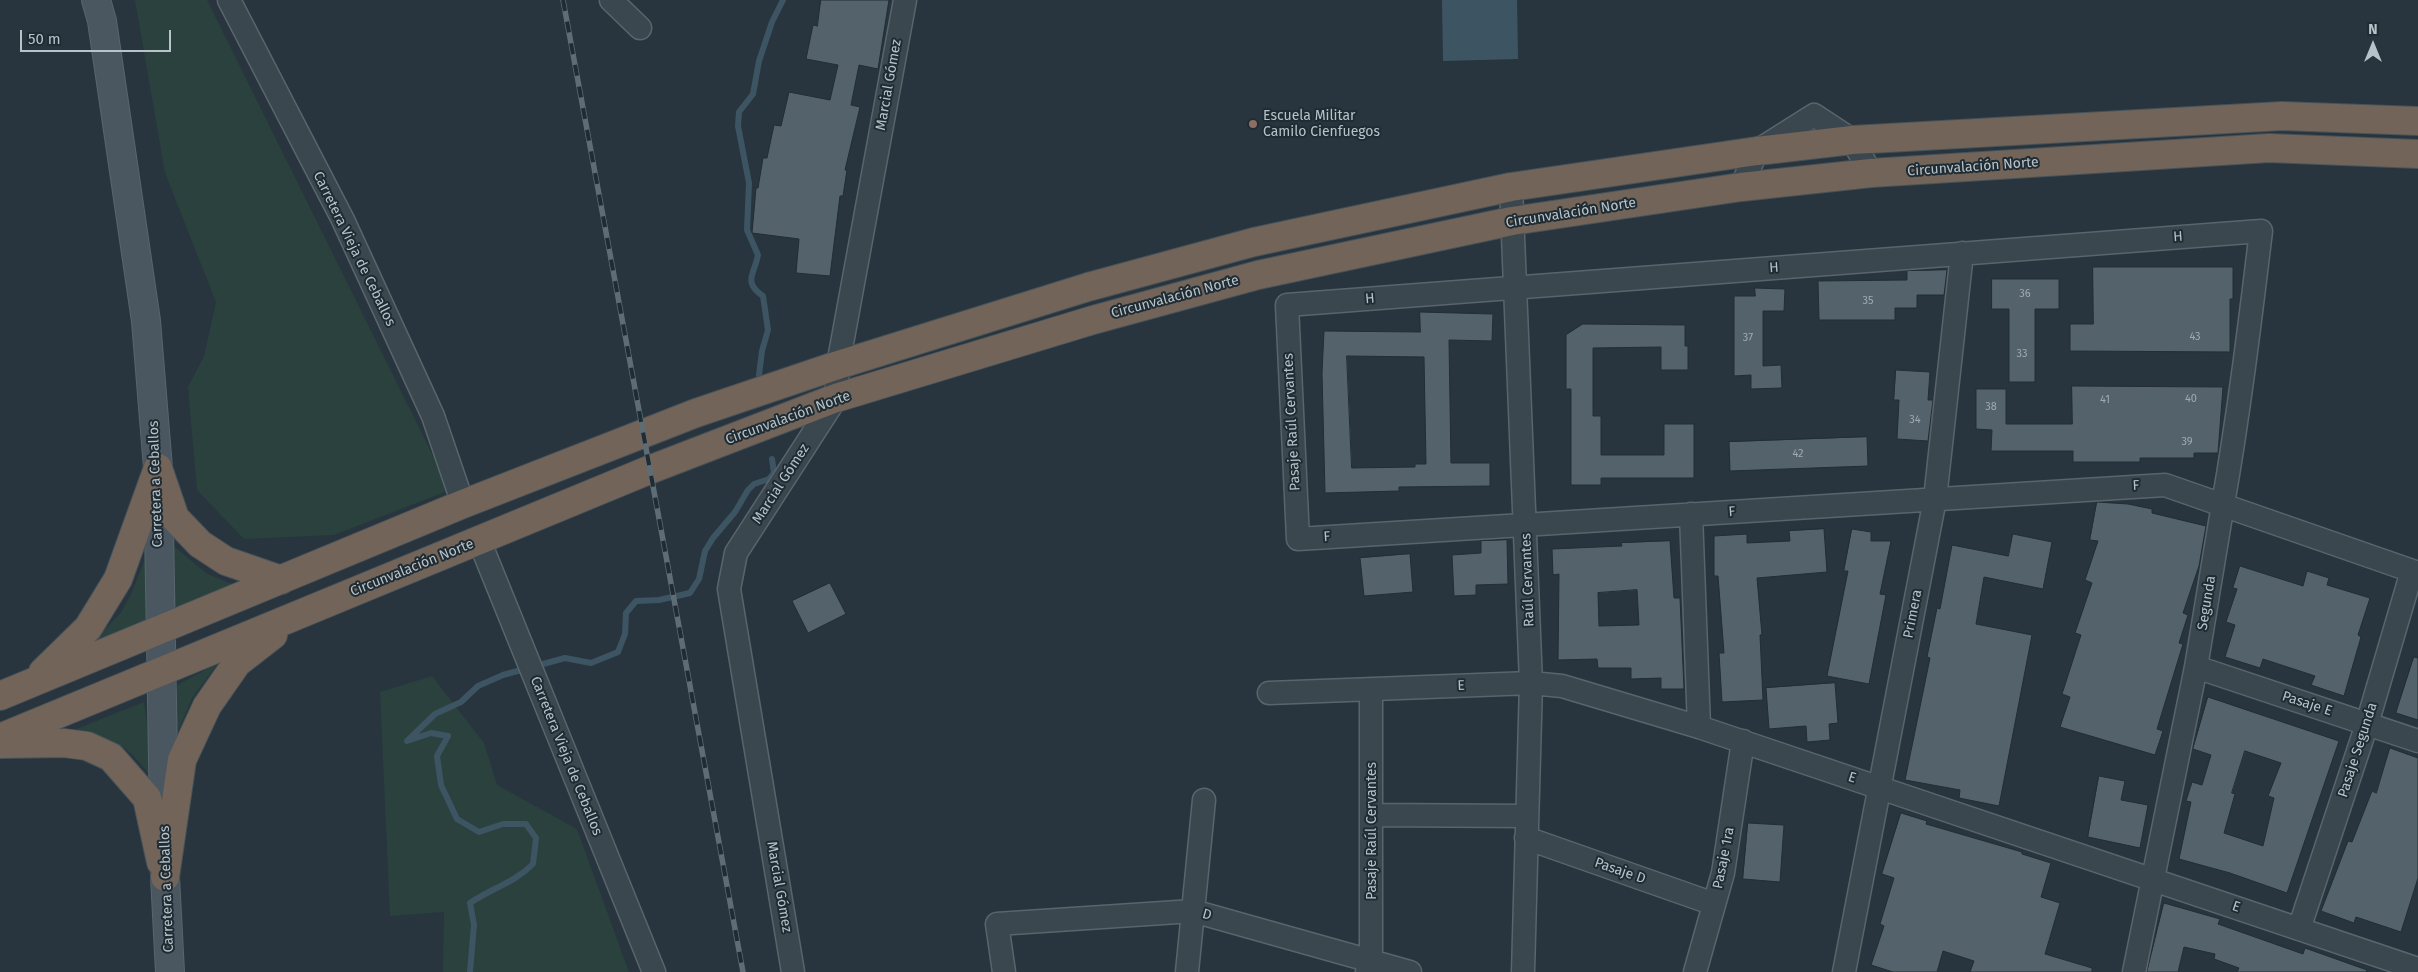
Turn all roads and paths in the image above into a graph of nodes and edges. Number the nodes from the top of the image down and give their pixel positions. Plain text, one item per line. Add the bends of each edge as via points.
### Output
1 (96, 0) edge
2 (230, 0) edge
3 (611, 0) edge
4 (905, 0) edge
5 (640, 28) dead end
6 (2418, 121) edge
7 (1852, 140) junction
8 (1757, 152) junction
9 (2418, 154) edge
10 (1872, 173) junction
11 (1511, 187) junction
12 (1741, 187) junction
13 (1512, 222) junction
14 (2261, 230) joint
15 (1962, 253) junction
16 (1514, 287) junction
17 (1287, 305) joint
18 (838, 365) junction
19 (836, 398) junction
20 (158, 468) junction
21 (2227, 482) junction
22 (2165, 485) junction
23 (1935, 498) junction
24 (463, 504) junction
25 (2223, 504) junction
26 (1691, 514) junction
27 (1526, 525) junction
28 (1298, 539) joint
29 (479, 540) junction
30 (2415, 572) edge
31 (281, 580) junction
32 (297, 615) junction
33 (159, 630) junction
34 (2196, 667) junction
35 (161, 672) junction
36 (32, 683) junction
37 (1531, 683) junction
38 (1372, 690) junction
39 (1269, 693) dead end
40 (0, 696) edge
41 (2367, 724) junction
42 (1699, 727) junction
43 (0, 738) edge
44 (1743, 741) junction
45 (2418, 741) edge
46 (0, 744) edge
47 (1880, 787) junction
48 (1204, 800) dead end
49 (1372, 815) junction
50 (1526, 816) junction
51 (1526, 838) junction
52 (165, 877) junction
53 (2154, 879) junction
54 (1714, 904) junction
55 (1193, 911) junction
56 (2299, 929) junction
57 (2414, 964) edge
58 (1369, 966) edge
59 (170, 972) edge
60 (654, 972) edge
61 (793, 972) edge
62 (1004, 972) edge
63 (1187, 972) edge
64 (1410, 972) edge
65 (1523, 972) edge
66 (1695, 972) edge
67 (1844, 972) edge
68 (2134, 972) edge

1 - 20 main road, Carretera a Ceballos via 102,21 146,321
2 - 24 street, Carretera Vieja de Ceballos via 347,229 433,416
3 - 5 street
4 - 18 street, Marcial Gómez
6 - 7 highway via 2282,116
7 - 8 highway
7 - 10 street
8 - 11 highway
8 - 12 street
9 - 10 highway, Circunvalación Norte via 2269,148
10 - 12 highway, Circunvalación Norte
11 - 13 street, Raúl Cervantes
11 - 18 highway via 1254,242 1088,287
12 - 13 highway, Circunvalación Norte
13 - 16 street, Raúl Cervantes
13 - 19 highway, Circunvalación Norte via 1258,275 1092,320
14 - 15 street, H
14 - 21 street, Segunda
15 - 16 street, H
15 - 23 street, Primera
16 - 17 street, H
16 - 27 street, Raúl Cervantes
17 - 28 street, Pasaje Raúl Cervantes
18 - 19 street, Marcial Gómez
18 - 24 highway via 696,414
19 - 29 highway, Circunvalación Norte
19 - 61 street, Marcial Gómez via 736,553 730,589
20 - 31 highway via 175,518 200,544 226,561
20 - 33 main road, Carretera a Ceballos
20 - 36 highway via 118,579 88,628
21 - 22 street, F
21 - 25 street, Segunda
22 - 23 street, F
22 - 25 street, F
23 - 26 street, F
23 - 47 street, Primera
24 - 31 highway
25 - 30 street, F
25 - 34 street, Segunda
26 - 27 street, F
26 - 42 street
27 - 28 street, F
27 - 37 street, Raúl Cervantes
29 - 32 highway, Circunvalación Norte
29 - 60 street, Carretera Vieja de Ceballos
30 - 41 street, Pasaje Segunda
31 - 33 highway
32 - 35 highway, Circunvalación Norte
32 - 52 highway via 237,663 207,706 182,760
33 - 35 main road, Carretera a Ceballos
33 - 36 highway
34 - 41 street, Pasaje E
34 - 53 street, Segunda
35 - 43 highway, Circunvalación Norte
35 - 52 main road, Carretera a Ceballos
36 - 40 highway
37 - 38 street, E
37 - 42 street, E via 1562,686
37 - 50 street, Raúl Cervantes
38 - 39 street, E
38 - 49 street, Pasaje Raúl Cervantes
41 - 45 street, Pasaje E
41 - 56 street, Pasaje Segunda
42 - 44 street, E
44 - 47 street, E
44 - 54 street, Pasaje 1ra via 1723,873
46 - 52 highway via 64,743 87,746 111,757 147,798
47 - 53 street, E
47 - 67 street, Primera
48 - 55 street
49 - 50 street
49 - 58 street, Pasaje Raúl Cervantes
50 - 51 street, Raúl Cervantes
51 - 54 street, Pasaje D
51 - 65 street, Raúl Cervantes
52 - 59 main road, Carretera a Ceballos
53 - 56 street, E
53 - 68 street, Segunda
54 - 66 street, Pasaje 1ra
55 - 58 street, D
55 - 62 street, D via 996,924
55 - 63 street
56 - 57 street, E
58 - 64 street, D

